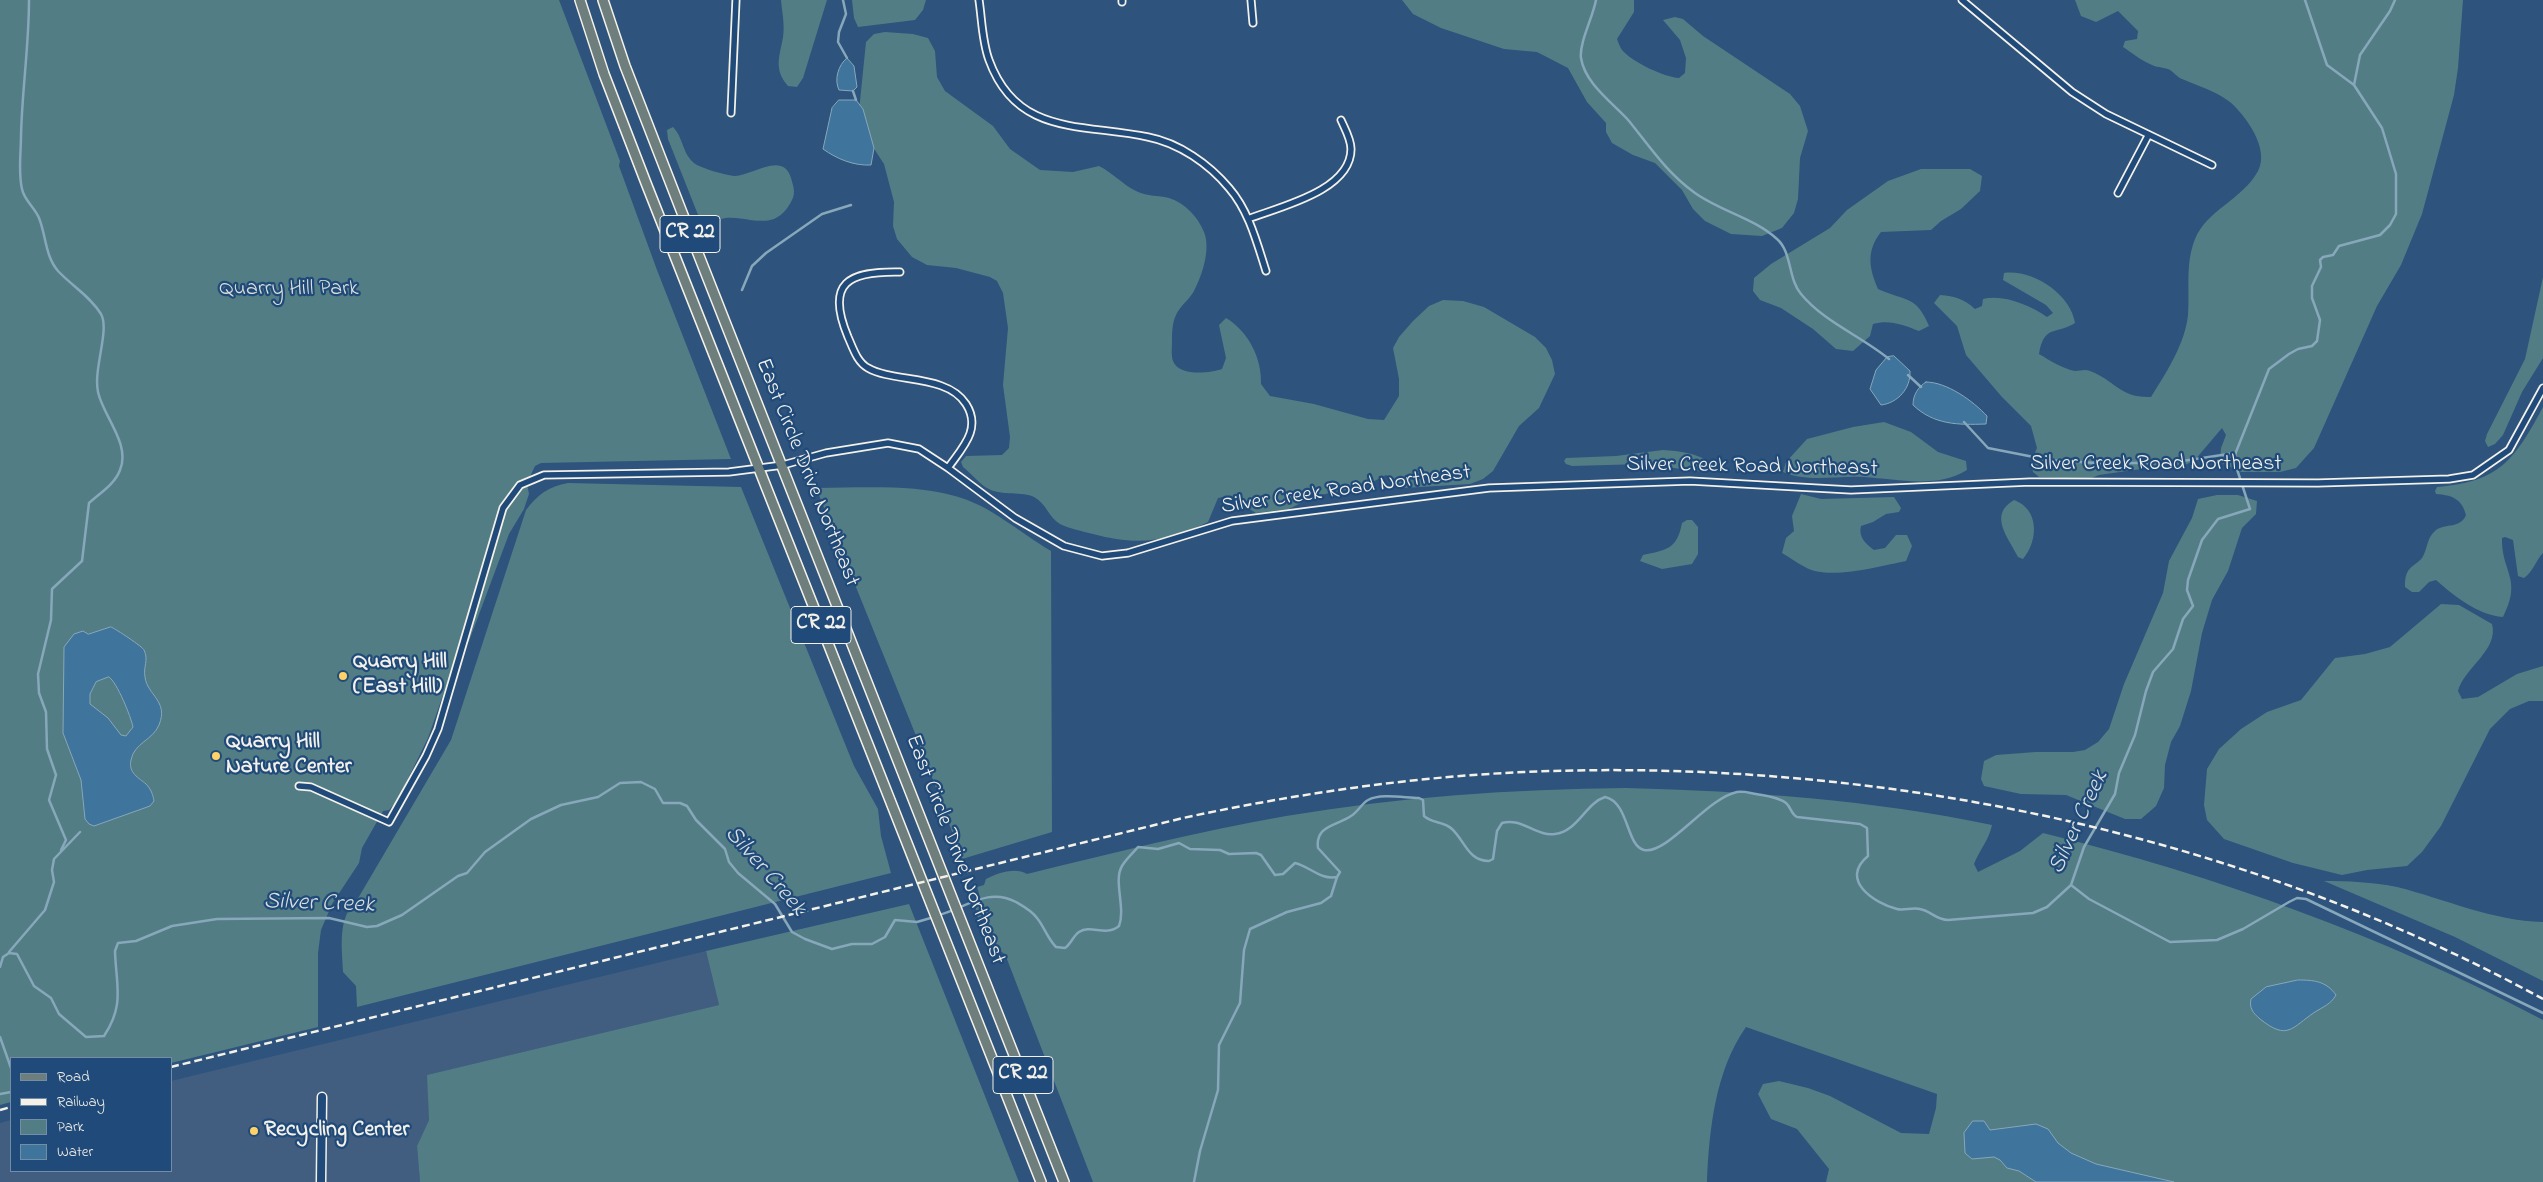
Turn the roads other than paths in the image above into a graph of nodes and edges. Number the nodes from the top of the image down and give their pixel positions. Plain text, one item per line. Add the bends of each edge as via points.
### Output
1 (580, 0) edge
2 (603, 0) edge
3 (736, 0) edge
4 (979, 0) edge
5 (1251, 0) edge
6 (1962, 0) edge
7 (1253, 24) dead end
8 (731, 113) dead end
9 (1341, 120) dead end
10 (2148, 136) junction
11 (2212, 165) dead end
12 (2118, 193) dead end
13 (1248, 219) junction
14 (1266, 271) dead end
15 (900, 272) dead end
16 (2543, 388) edge
17 (783, 465) junction
18 (760, 468) junction
19 (948, 468) junction
20 (299, 786) dead end
21 (322, 1097) dead end
22 (321, 1182) edge
23 (1041, 1182) edge
24 (1064, 1182) edge

1 - 18 main road, East Circle Drive Northeast / CR 22 via 604,74
2 - 17 main road, East Circle Drive Northeast / CR 22 via 625,66
3 - 8 street
4 - 13 street via 989,60 1003,87 1023,107 1062,126 1148,137 1173,145 1204,164 1221,180 1237,198
5 - 7 street
6 - 10 street via 2072,92
9 - 13 street via 1351,149 1345,171 1328,186
10 - 11 street
10 - 12 street
13 - 14 street
15 - 19 street via 872,272 853,278 842,289 838,307 856,357 868,368 937,384 966,403 972,419 972,434
16 - 19 street, Silver Creek Road Northeast via 2509,450 2473,475 2425,481 2030,482 1851,490 1690,481 1489,488 1232,520 1128,553 1102,556 1064,546 1015,518
17 - 18 street, Silver Creek Road Northeast
17 - 19 street, Silver Creek Road Northeast via 826,453 888,443 918,449
17 - 24 main road, East Circle Drive Northeast / CR 22
18 - 20 street, Silver Creek Road Northeast via 705,473 553,474 535,477 520,485 507,499 500,517 438,730 389,822 311,787
18 - 23 main road, East Circle Drive Northeast / CR 22
21 - 22 street

